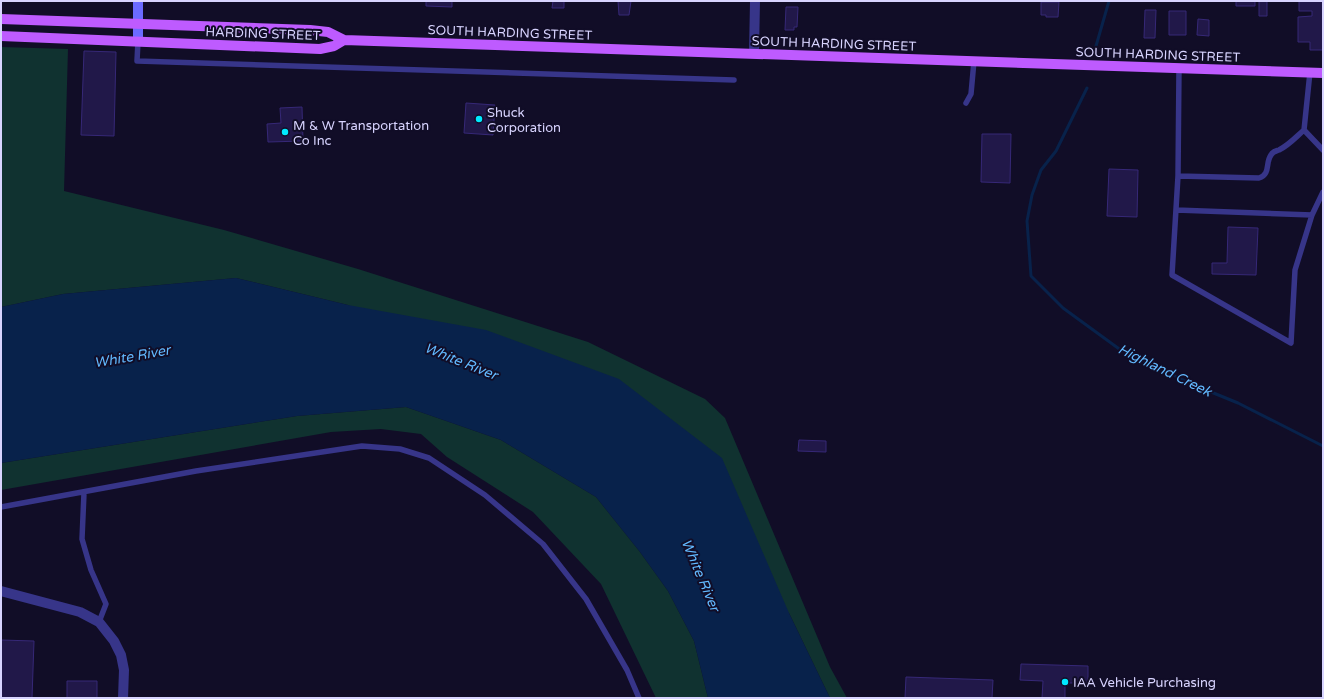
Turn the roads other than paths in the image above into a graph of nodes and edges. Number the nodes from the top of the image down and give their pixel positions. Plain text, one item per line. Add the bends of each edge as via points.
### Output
1 (138, 1) edge
2 (754, 1) edge
3 (1, 19) edge
4 (138, 23) junction
5 (1, 36) edge
6 (344, 40) junction
7 (138, 41) junction
8 (754, 53) junction
9 (974, 61) junction
10 (1179, 68) junction
11 (1310, 72) junction
12 (1323, 73) edge
13 (734, 80) dead end
14 (966, 103) dead end
15 (1304, 130) junction
16 (1323, 150) edge
17 (1178, 176) junction
18 (1323, 192) edge
19 (1176, 210) junction
20 (1312, 215) junction
21 (84, 493) junction
22 (1, 507) edge
23 (1, 591) edge
24 (99, 622) junction
25 (123, 698) edge
26 (639, 698) edge

1 - 4 main road
2 - 8 street
3 - 4 main road, HARDING STREET
4 - 6 main road, HARDING STREET via 310,30 328,32
4 - 7 main road
5 - 7 main road, HARDING STREET
6 - 7 main road, HARDING STREET via 334,46 320,49
6 - 8 main road, SOUTH HARDING STREET
7 - 13 lane via 137,61
8 - 9 main road, SOUTH HARDING STREET
9 - 10 main road, SOUTH HARDING STREET
9 - 14 lane via 971,94
10 - 11 main road, SOUTH HARDING STREET
10 - 17 lane
11 - 12 main road, SOUTH HARDING STREET
11 - 15 lane
15 - 16 lane
15 - 17 lane via 1291,142 1273,152 1268,172 1264,177
17 - 19 lane
18 - 20 lane
19 - 20 lane
19 - 20 lane via 1172,275 1291,343 1295,270
21 - 22 lane
21 - 24 lane via 82,539 91,570 106,604
21 - 26 lane via 196,471 362,446 400,449 429,458 485,495 543,544 586,599 627,670
23 - 24 street via 80,612
24 - 25 street via 121,655 124,670

